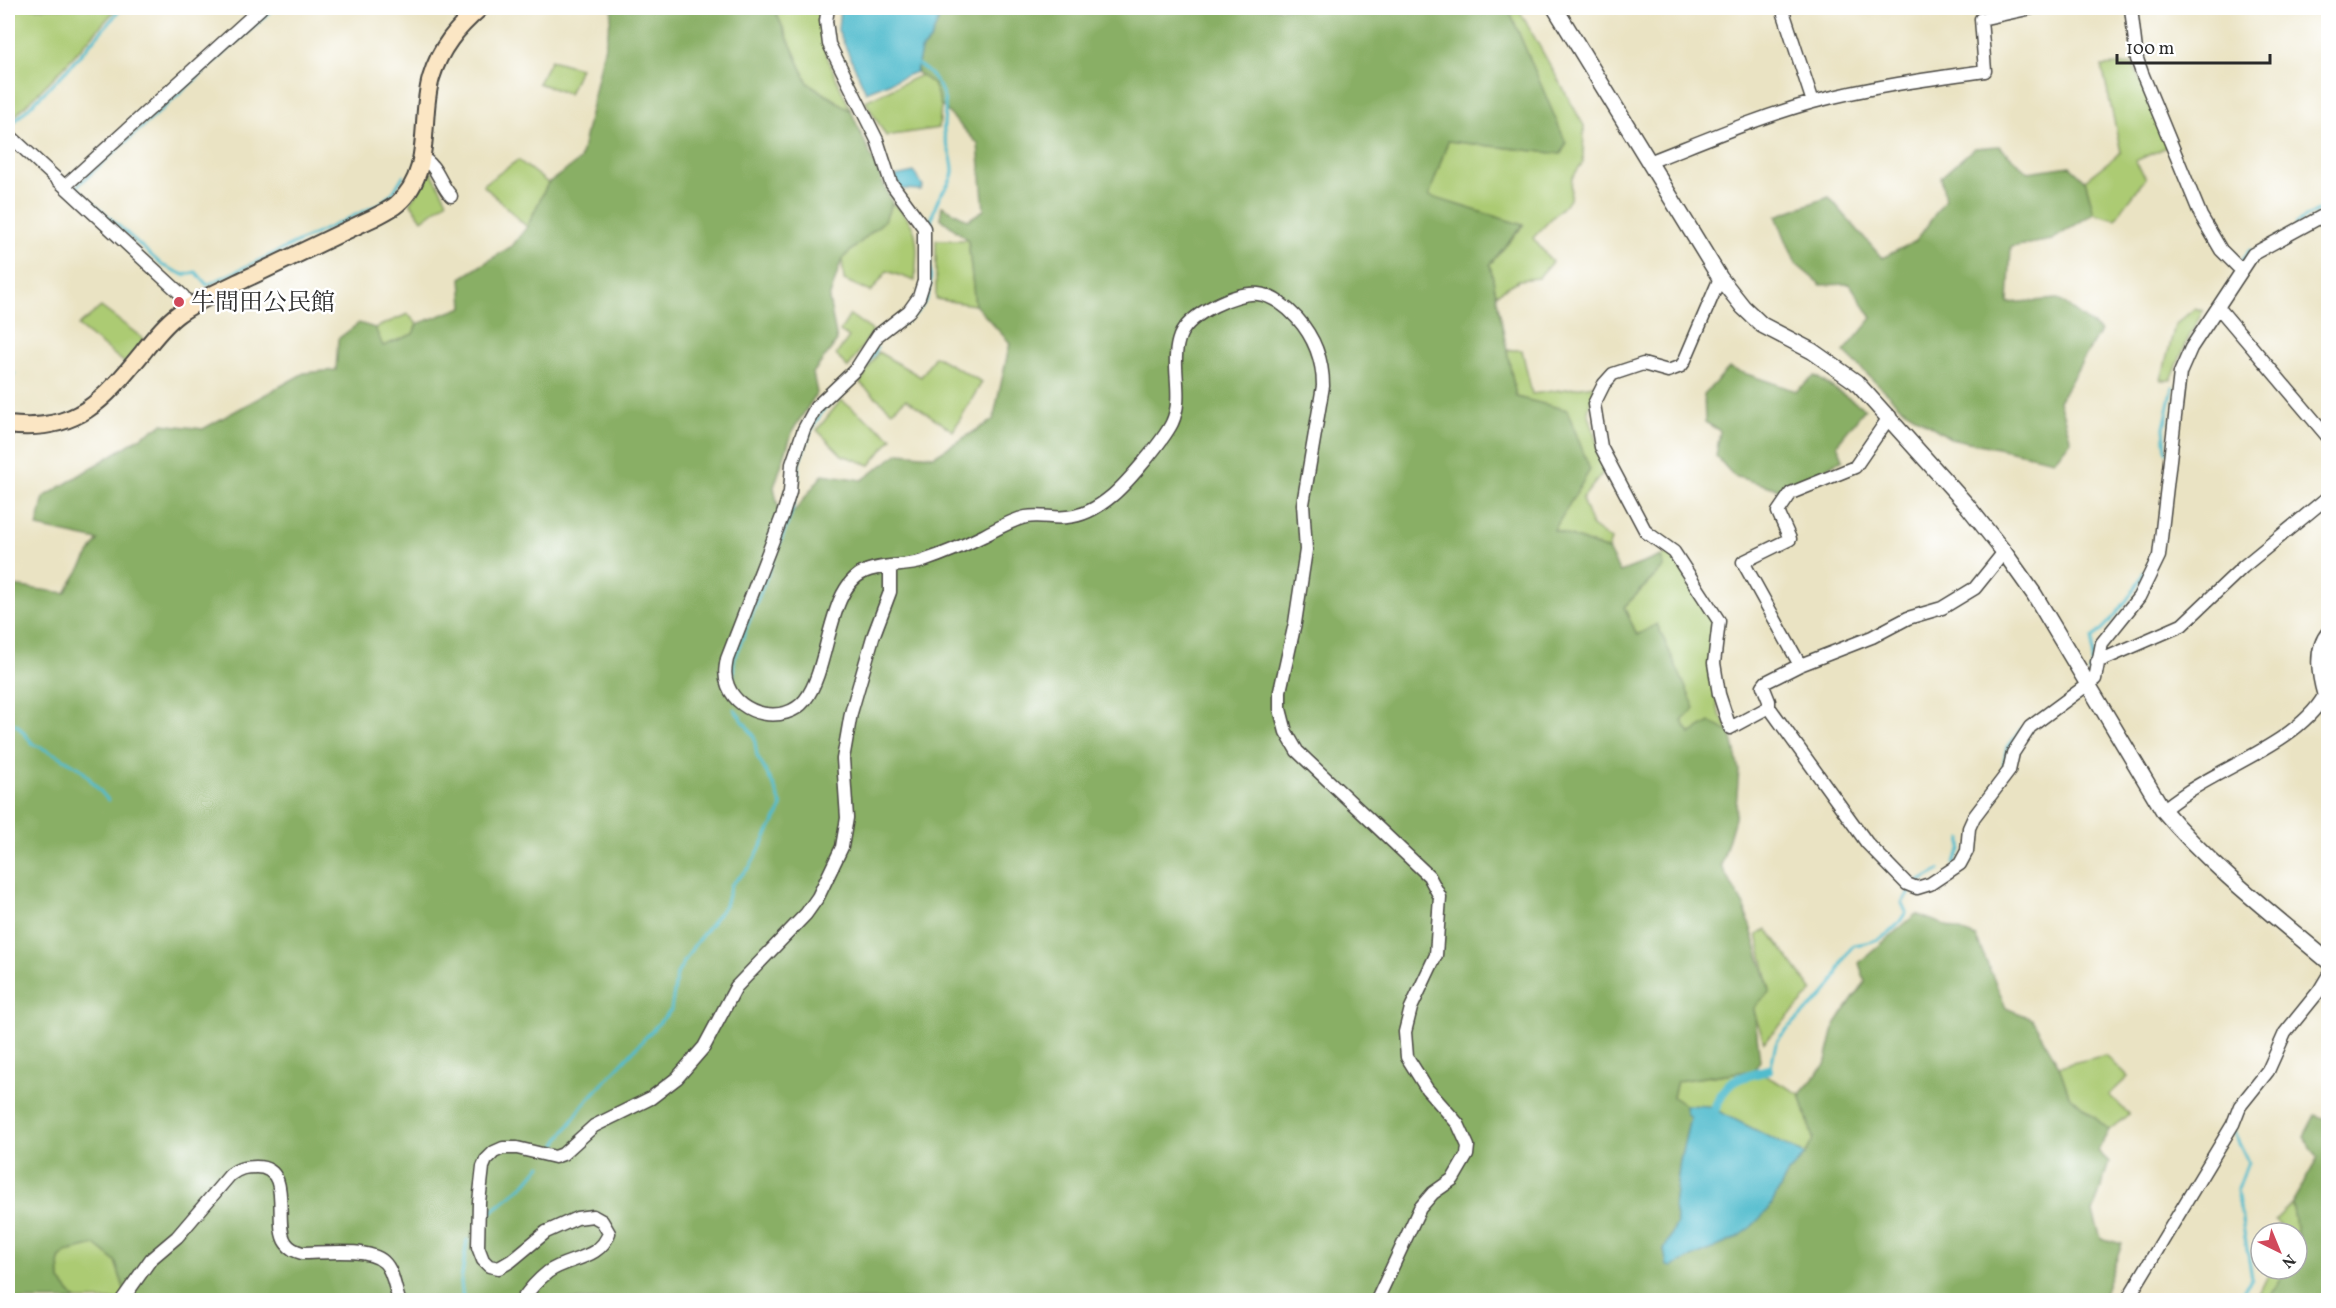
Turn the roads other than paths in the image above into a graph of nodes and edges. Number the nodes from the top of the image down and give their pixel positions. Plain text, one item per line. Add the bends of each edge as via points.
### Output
1 (261, 8) edge
2 (480, 8) edge
3 (828, 8) edge
4 (1555, 8) edge
5 (1782, 8) edge
6 (2032, 8) edge
7 (2131, 8) edge
8 (1813, 102) junction
9 (8, 134) edge
10 (421, 158) junction
11 (1648, 162) junction
12 (65, 186) junction
13 (451, 196) dead end
14 (2328, 213) edge
15 (2237, 266) junction
16 (1720, 278) junction
17 (190, 307) junction
18 (2218, 307) junction
19 (1890, 416) junction
20 (8, 425) edge
21 (2328, 437) edge
22 (2328, 497) edge
23 (2004, 552) junction
24 (890, 567) junction
25 (2328, 632) edge
26 (2097, 663) junction
27 (1800, 665) junction
28 (2089, 686) junction
29 (1769, 707) junction
30 (2163, 810) junction
31 (2328, 961) edge
32 (2328, 976) edge
33 (122, 1300) edge
34 (399, 1300) edge
35 (522, 1300) edge
36 (1377, 1300) edge
37 (2127, 1300) edge

1 - 12 street
2 - 10 main road via 456,30 431,78
3 - 24 street via 829,44 877,140 891,183 924,228 924,281 909,311 878,335 856,369 816,407 804,429 792,464 783,514 727,659 725,674 736,698 755,711 778,715 792,711 804,701 813,686 842,592 865,571
4 - 11 street
5 - 8 street
6 - 8 street via 1981,19 1985,71
7 - 15 street via 2142,73 2201,216 2221,250
8 - 11 street
9 - 12 street
10 - 13 street via 437,171
10 - 17 main road via 411,189 396,204
11 - 16 street
12 - 17 street via 183,296
14 - 15 street
15 - 18 street
16 - 19 street via 1762,325 1812,351 1856,382
16 - 29 street via 1684,362 1668,371 1643,364 1613,374 1594,404 1601,447 1646,532 1674,552 1719,621 1714,663 1730,728
17 - 20 main road via 160,331 94,407 48,425
18 - 21 street
18 - 26 street via 2180,373 2159,556 2139,597 2102,643
19 - 23 street
19 - 27 street via 1855,467 1791,493 1778,512 1790,539 1743,562
22 - 26 street via 2243,567 2182,625
23 - 27 street via 1975,588 1942,608 1908,618 1872,637
23 - 28 street
24 - 35 street via 890,592 873,637 845,747 846,818 842,847 812,905 736,987 704,1047 677,1078 651,1098 594,1126 562,1154 555,1157 503,1148 486,1160 479,1202 478,1247 489,1266 499,1268 546,1232 577,1218 592,1216 602,1221 609,1233 606,1244 598,1251 547,1273
24 - 36 street via 919,563 950,552 1014,520 1083,514 1114,494 1173,422 1178,392 1176,351 1185,327 1195,318 1240,295 1258,294 1269,296 1305,327 1323,369 1323,386 1303,504 1306,550 1280,709 1286,732 1297,751 1429,876 1440,897 1436,955 1411,1008 1405,1032 1407,1057 1427,1089 1458,1125 1468,1146 1453,1179 1420,1208
25 - 30 street via 2318,659 2324,696 2316,710 2276,741
26 - 28 street via 2095,679
27 - 29 street via 1763,686
28 - 29 street via 2030,727 2013,753 2009,771 1974,817 1960,864 1930,884 1912,886 1867,843
28 - 30 street
30 - 31 street via 2229,878
32 - 37 street via 2284,1033 2268,1071 2240,1106 2233,1124
33 - 34 street via 151,1259 177,1237 230,1174 241,1167 262,1167 279,1183 280,1230 292,1250 368,1254 384,1262

